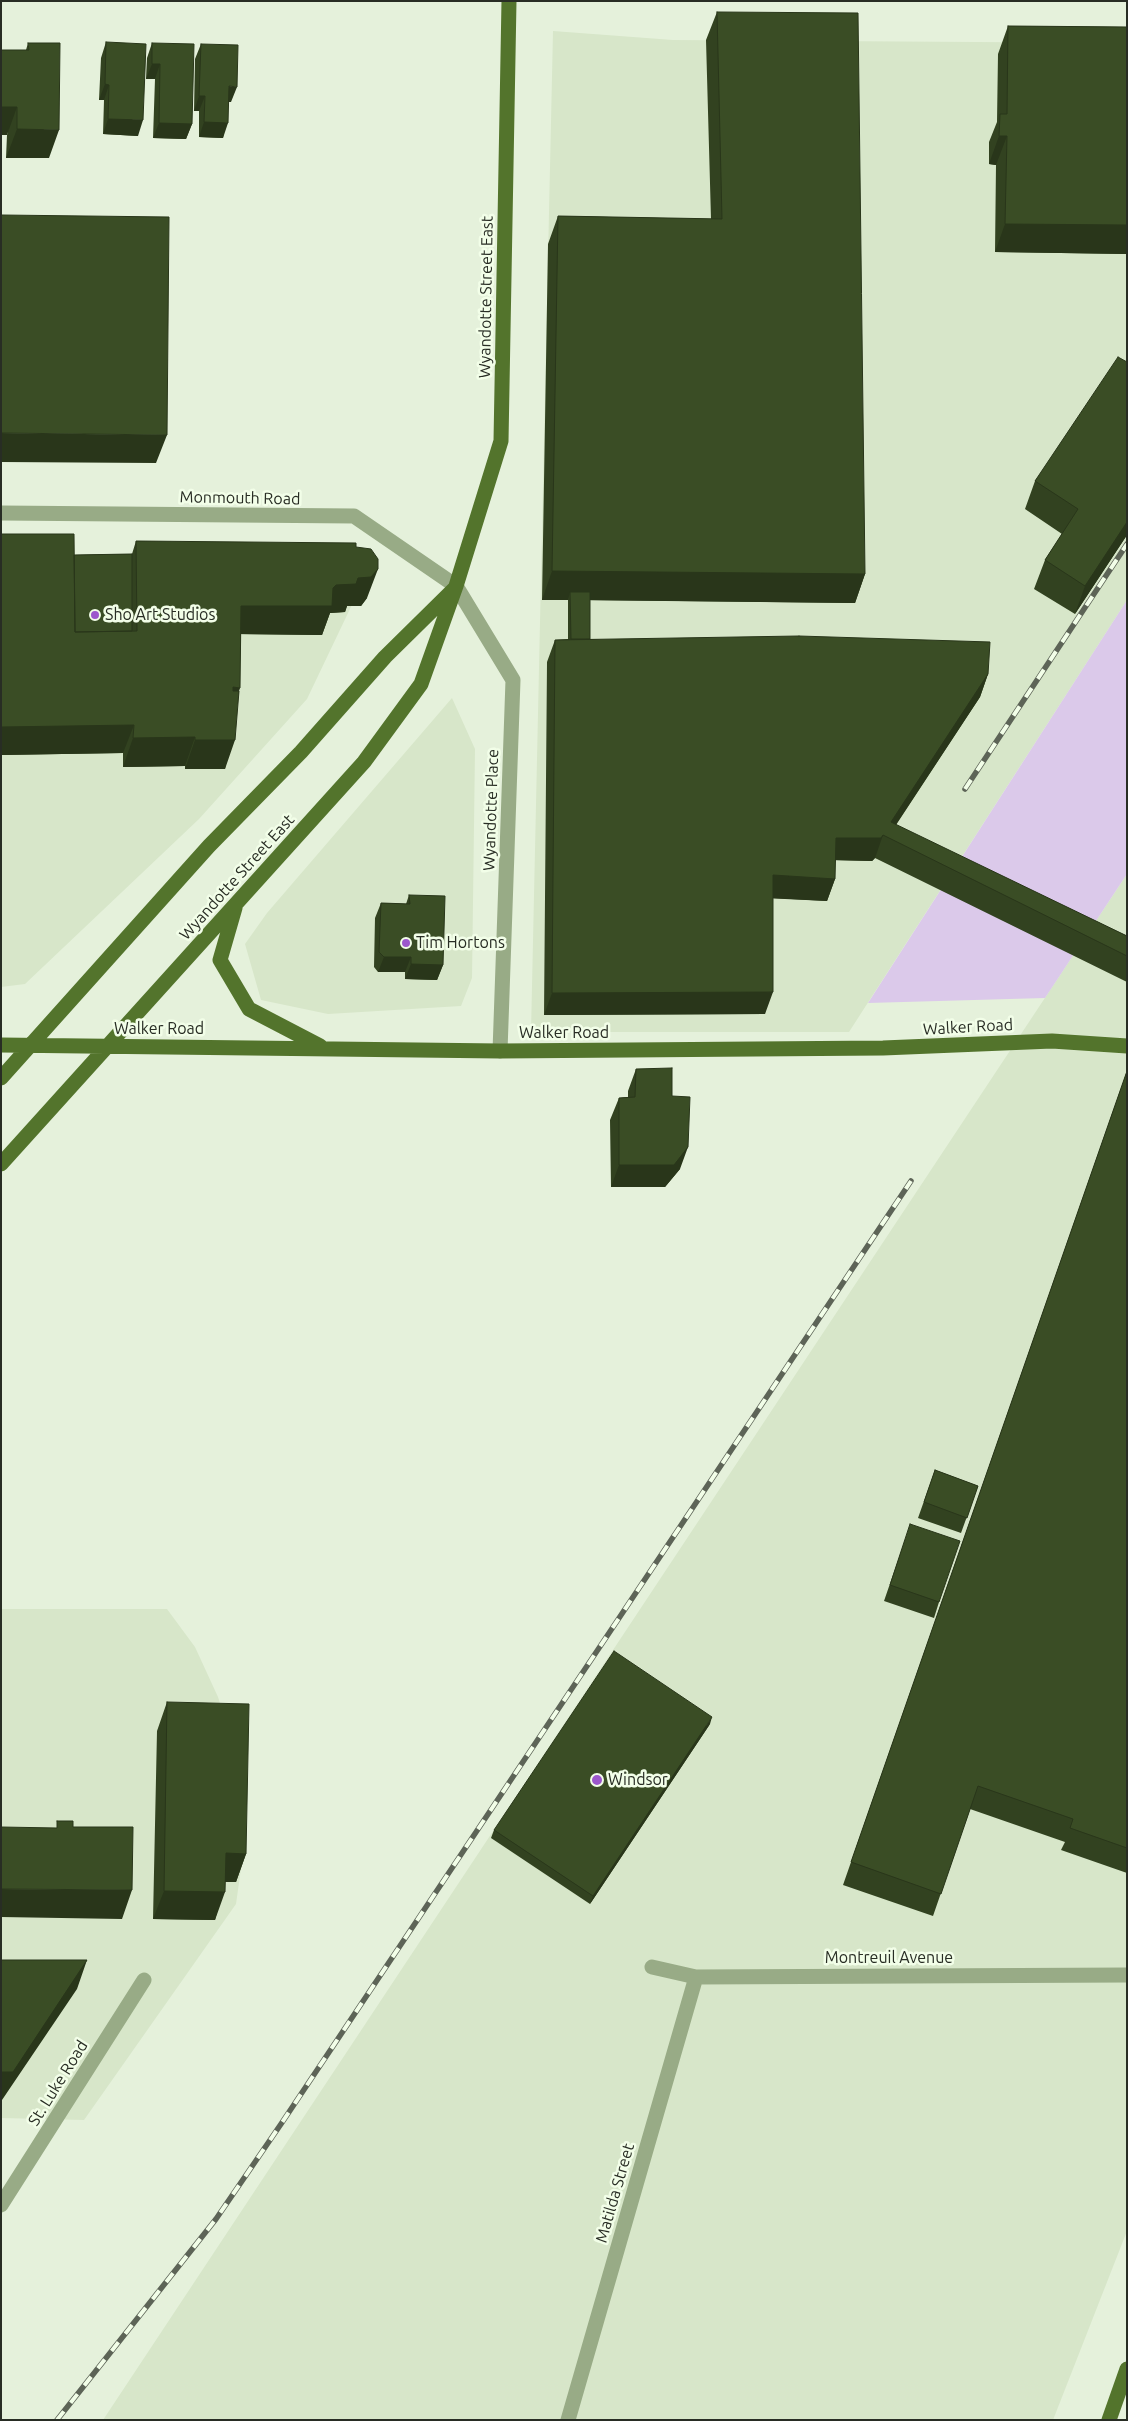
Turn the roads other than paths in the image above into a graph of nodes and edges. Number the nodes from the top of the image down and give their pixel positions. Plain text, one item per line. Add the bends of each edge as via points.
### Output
1 (509, 1) edge
2 (1, 513) edge
3 (456, 586) junction
4 (236, 904) junction
5 (1, 1045) edge
6 (30, 1045) junction
7 (1127, 1046) edge
8 (107, 1047) junction
9 (324, 1048) junction
10 (500, 1051) junction
11 (1, 1078) edge
12 (1, 1164) edge
13 (652, 1967) dead end
14 (1127, 1975) edge
15 (696, 1977) junction
16 (144, 1980) dead end
17 (1, 2205) edge
18 (1127, 2369) edge
19 (568, 2420) edge
20 (1109, 2420) edge

1 - 3 main road, Wyandotte Street East via 500,441
2 - 3 street, Monmouth Road via 354,516
3 - 4 main road, Wyandotte Street East via 420,684 364,762
3 - 6 main road, Wyandotte Street East via 385,657 301,752 209,846
3 - 10 street, Wyandotte Place via 513,680
4 - 8 main road, Wyandotte Street East
4 - 9 main road via 220,960 249,1009
5 - 6 main road, Walker Road
6 - 8 main road, Walker Road
6 - 11 main road, Wyandotte Street East
7 - 10 main road, Walker Road via 1052,1041 882,1048
8 - 9 main road, Walker Road
8 - 12 main road, Wyandotte Street East
9 - 10 main road, Walker Road
13 - 15 street, Montreuil Avenue
14 - 15 street, Montreuil Avenue
15 - 19 street, Matilda Street
16 - 17 street, St. Luke Road
18 - 20 main road

